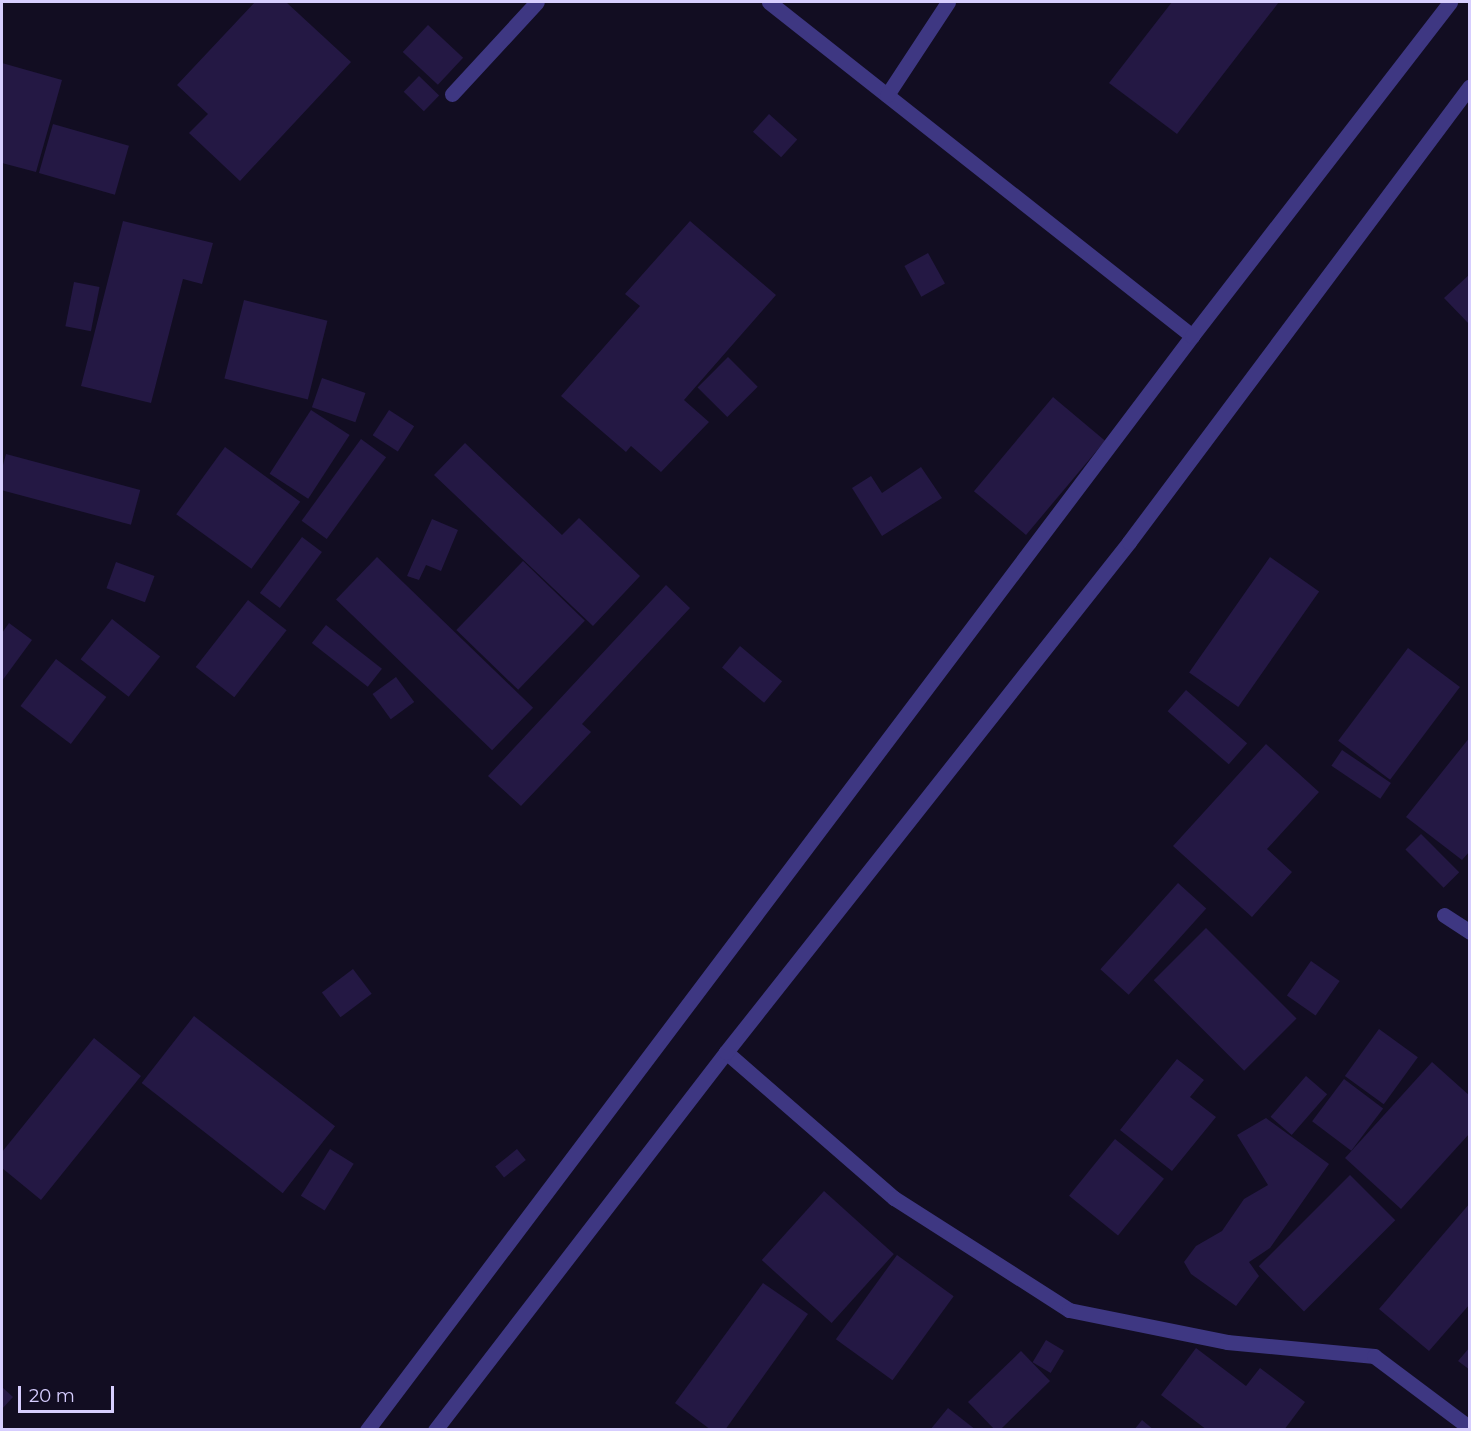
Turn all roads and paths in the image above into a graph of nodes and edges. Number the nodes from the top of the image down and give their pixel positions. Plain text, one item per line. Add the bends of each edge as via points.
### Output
1 (537, 2) edge
2 (769, 2) edge
3 (948, 2) edge
4 (1450, 2) edge
5 (452, 94) dead end
6 (887, 95) junction
7 (1467, 95) edge
8 (1192, 336) junction
9 (1444, 915) dead end
10 (1470, 932) edge
11 (726, 1052) junction
12 (1470, 1428) edge
13 (367, 1430) edge
14 (435, 1430) edge

1 - 5 street
2 - 6 street
3 - 6 street
4 - 8 street
6 - 8 street
7 - 11 street via 1130,542
8 - 13 street
9 - 10 street
11 - 12 street via 894,1198 1069,1310 1227,1342 1374,1356
11 - 14 street

